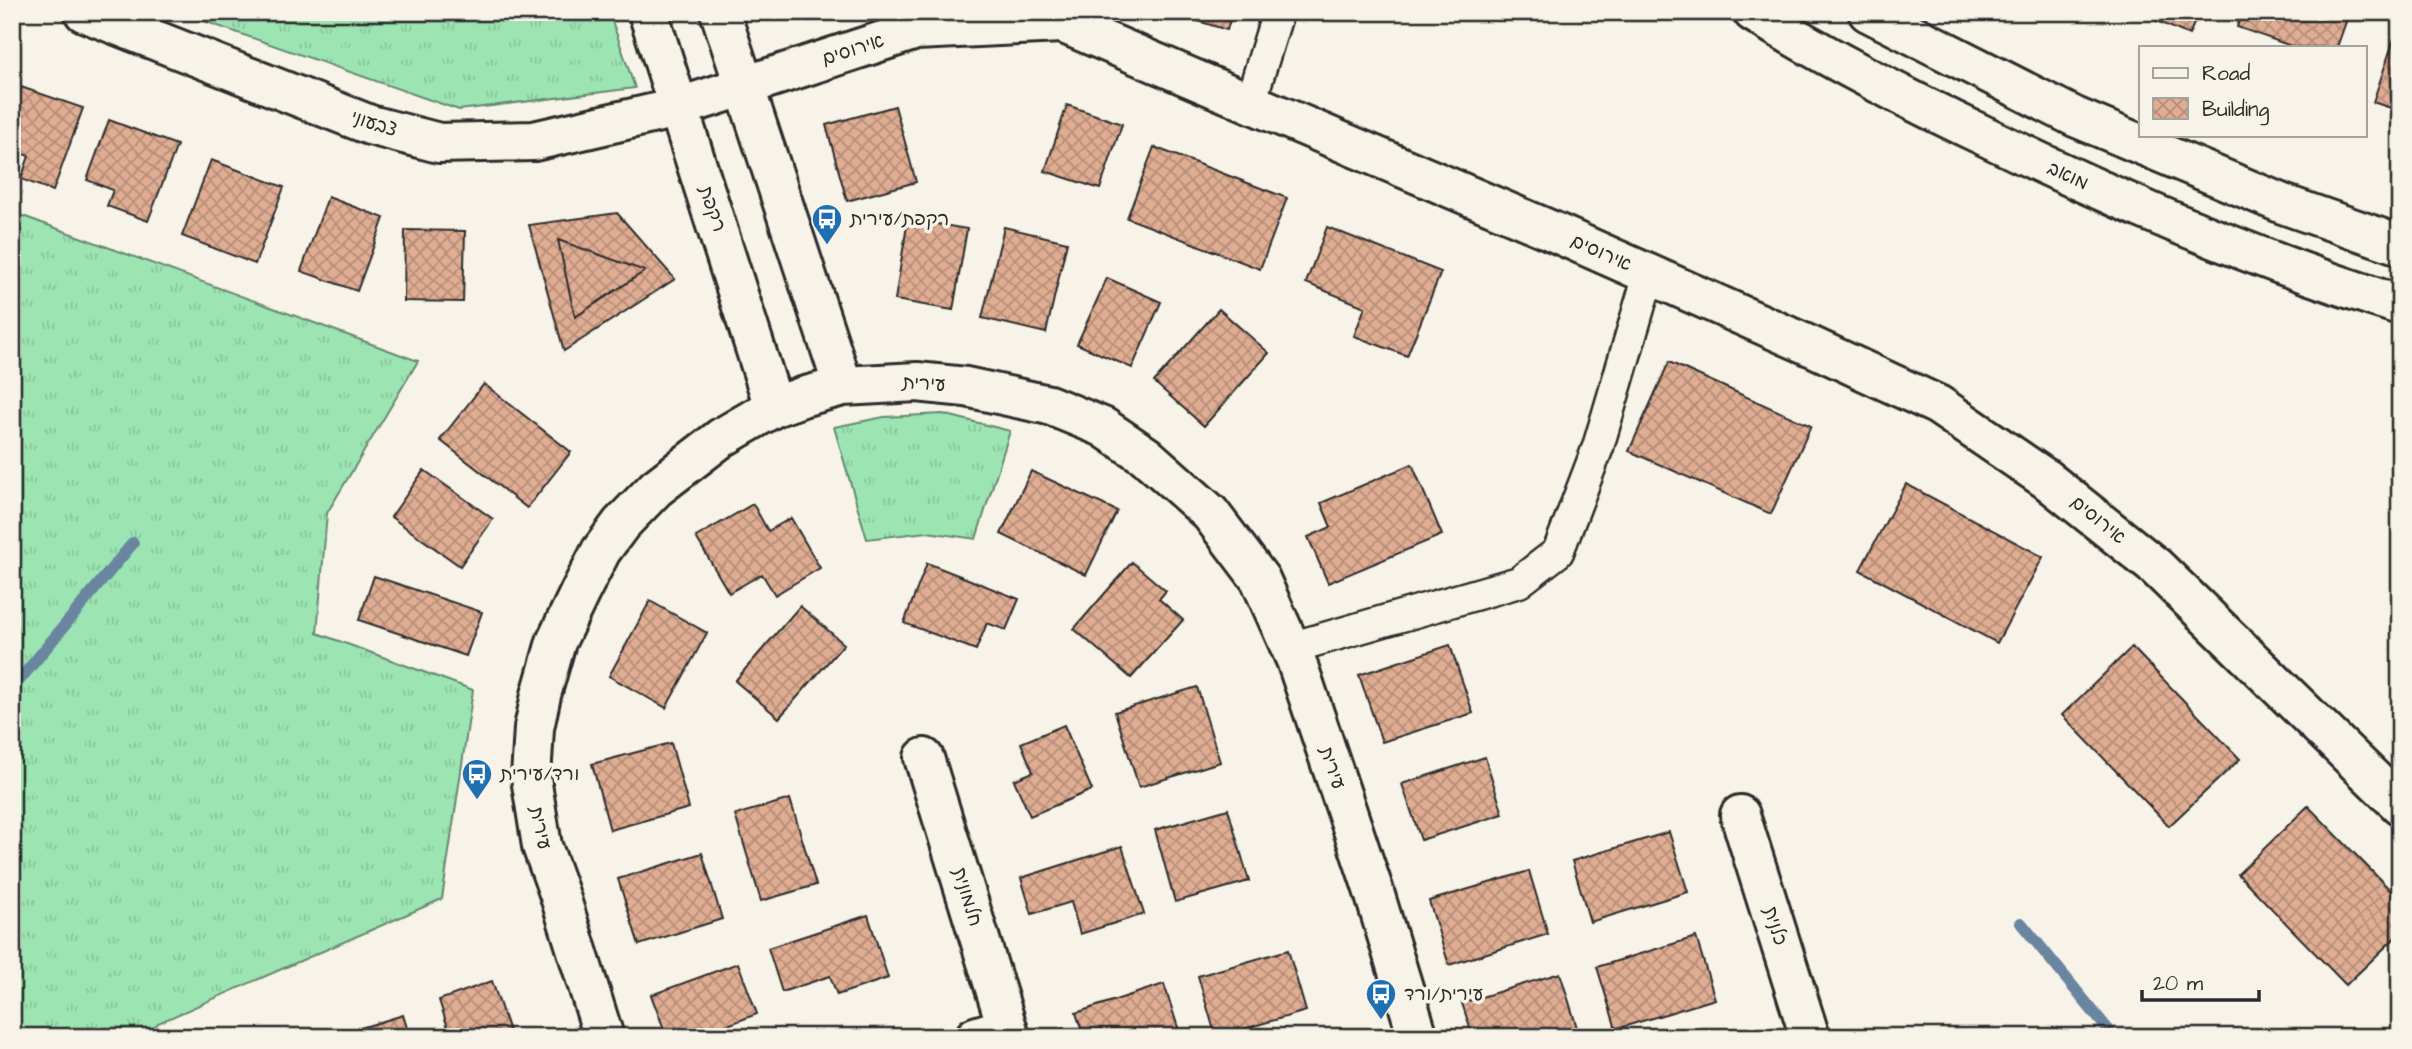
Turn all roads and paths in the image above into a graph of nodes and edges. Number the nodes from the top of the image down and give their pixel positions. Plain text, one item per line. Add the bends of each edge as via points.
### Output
1 (84, 12) edge
2 (648, 12) edge
3 (720, 12) edge
4 (1278, 12) edge
5 (1753, 12) edge
6 (1868, 12) edge
7 (1062, 17) edge
8 (745, 87) junction
9 (1250, 103) junction
10 (677, 108) junction
11 (2400, 245) edge
12 (1649, 274) junction
13 (2400, 305) edge
14 (843, 386) junction
15 (774, 407) junction
16 (1290, 648) junction
17 (924, 758) dead end
18 (2400, 805) edge
19 (1740, 816) dead end
20 (997, 1033) edge
21 (604, 1037) edge
22 (1418, 1037) edge
23 (1810, 1037) edge

1 - 10 street, צבעוני via 370,125 439,143 534,142
2 - 10 street, רקפת
3 - 8 street
4 - 9 street
5 - 13 street, מואב via 1856,71 2051,169 2262,258
6 - 11 street via 2075,117 2283,204
7 - 8 street, אירוסים via 916,30
7 - 9 street, אירוסים
8 - 10 street, אירוסים
8 - 14 street
9 - 12 street, אירוסים
10 - 15 street, רקפת
12 - 16 street via 1598,447 1558,552 1519,582
12 - 18 street, אירוסים via 1938,405 2046,479 2156,567
14 - 15 street, עירית
14 - 16 street, עירית via 916,382 965,387 1049,405 1103,427 1146,456 1210,513 1260,579
15 - 21 street, עירית via 685,463 621,524 601,551 556,642 541,695 531,778 542,846
16 - 22 street, עירית via 1373,889
17 - 20 street, חלמונית
19 - 23 street, כלנית

